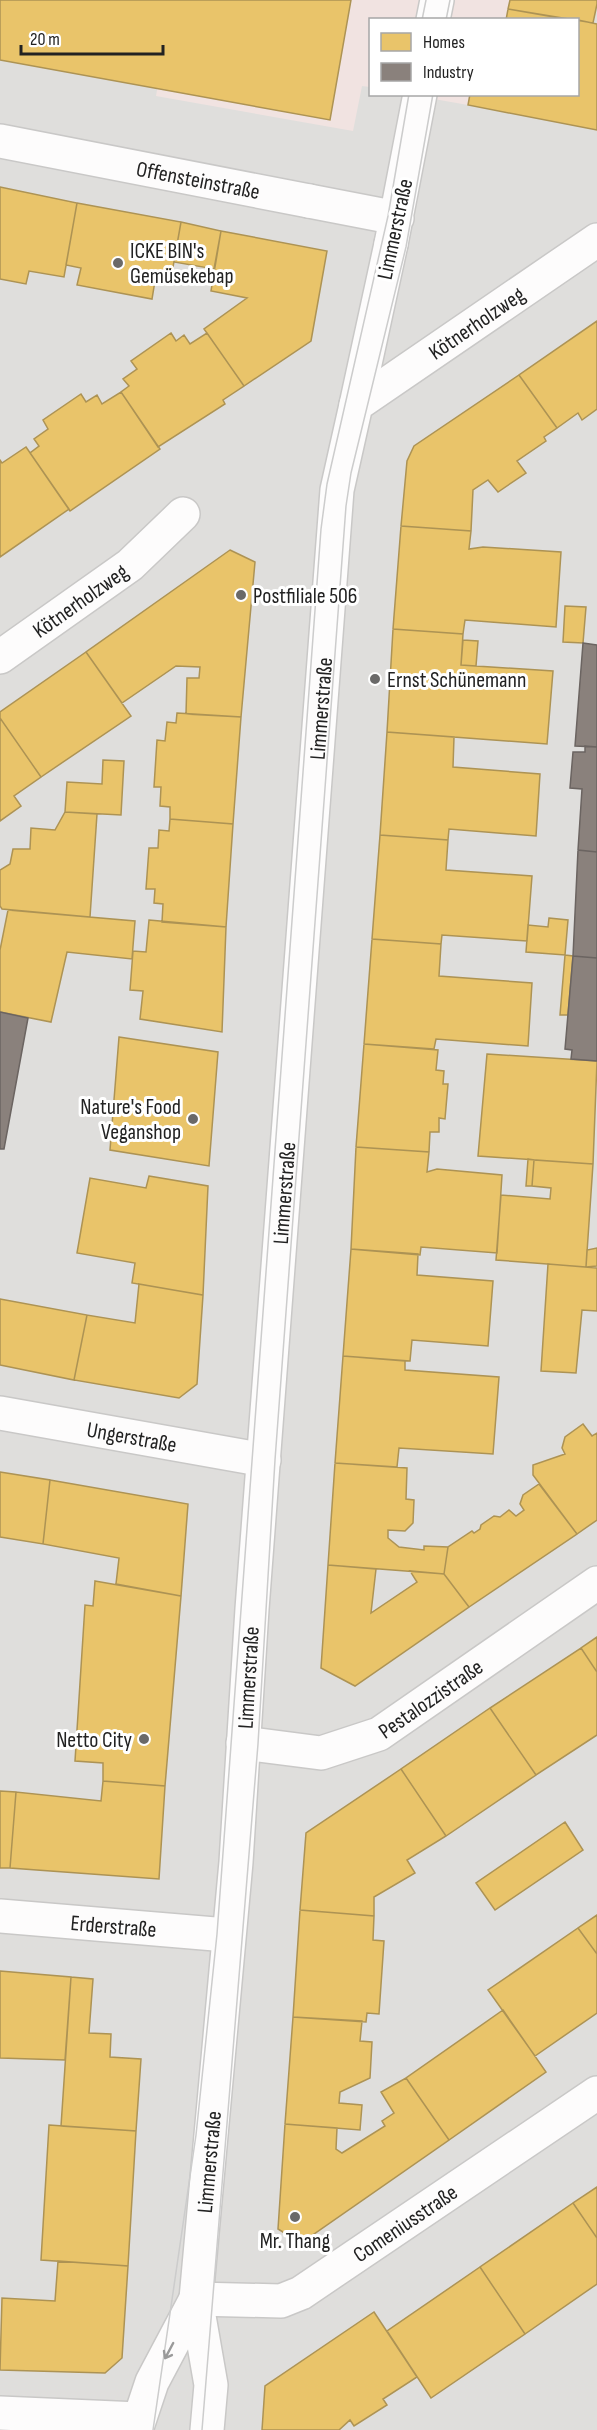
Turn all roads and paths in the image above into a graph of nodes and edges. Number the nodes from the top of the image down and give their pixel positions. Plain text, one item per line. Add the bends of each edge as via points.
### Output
1 (437, 0) edge
2 (433, 18) edge
3 (420, 96) edge
4 (0, 141) edge
5 (394, 231) junction
6 (597, 240) edge
7 (356, 405) junction
8 (183, 514) dead end
9 (0, 657) edge
10 (0, 1413) edge
11 (264, 1460) junction
12 (597, 1583) edge
13 (243, 1743) junction
14 (0, 1916) edge
15 (227, 1935) junction
16 (597, 2093) edge
17 (196, 2299) junction
18 (0, 2413) edge
19 (137, 2425) edge
20 (207, 2430) edge

1 - 2 street
3 - 5 street, Limmerstraße
4 - 5 street, Offensteinstraße via 309,201
5 - 7 street, Limmerstraße
6 - 7 street, Kötnerholzweg
7 - 11 street, Limmerstraße via 337,490 333,533
8 - 9 street, Kötnerholzweg via 130,565
10 - 11 street, Ungerstraße
11 - 13 street, Limmerstraße
12 - 13 street, Pestalozzistraße via 379,1734 321,1753
13 - 15 street, Limmerstraße
14 - 15 street, Erderstraße
15 - 17 street, Limmerstraße
16 - 17 street, Comeniusstraße via 301,2294 281,2301
17 -> 19 street, Limmerstraße via 152,2382
17 - 20 street, Limmerstraße via 211,2385
18 - 19 street

